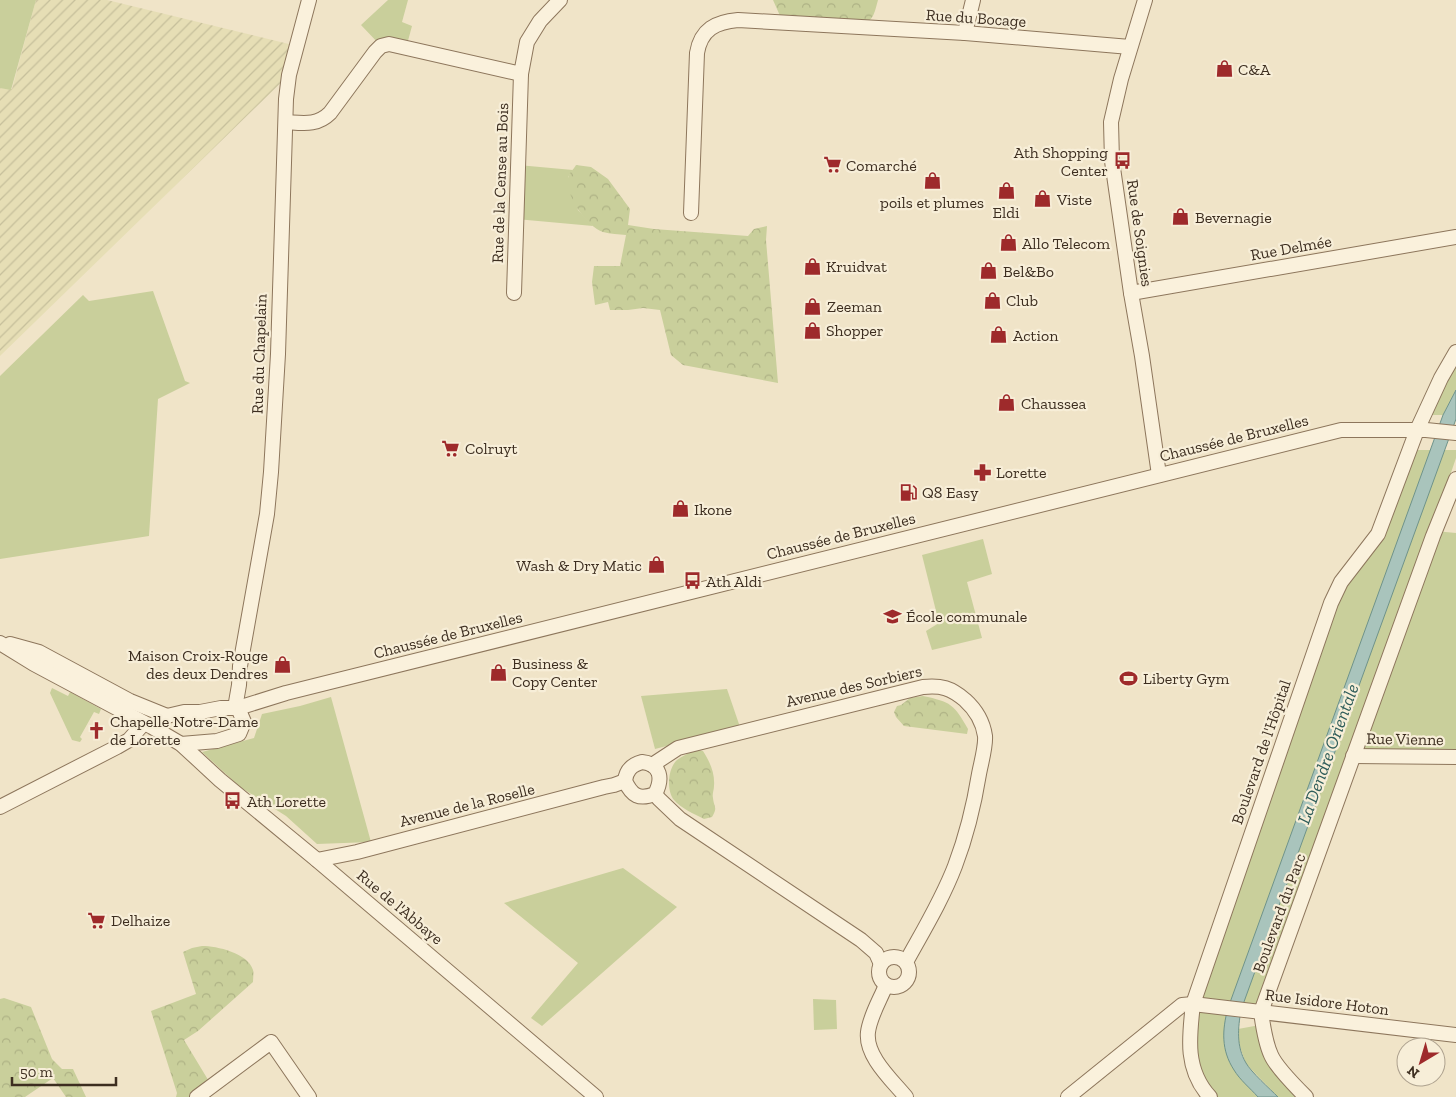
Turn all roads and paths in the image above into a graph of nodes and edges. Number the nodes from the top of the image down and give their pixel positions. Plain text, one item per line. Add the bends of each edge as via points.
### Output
1 (309, 0) edge
2 (560, 0) edge
3 (973, 0) edge
4 (1145, 0) edge
5 (965, 33) junction
6 (1130, 47) junction
7 (521, 74) junction
8 (286, 122) junction
9 (691, 213) dead end
10 (1456, 237) edge
11 (514, 293) dead end
12 (1131, 293) junction
13 (1456, 352) edge
14 (1422, 430) junction
15 (1456, 433) edge
16 (1158, 475) junction
17 (1456, 479) edge
18 (0, 642) edge
19 (237, 708) junction
20 (167, 716) junction
21 (144, 723) junction
22 (161, 732) junction
23 (181, 744) junction
24 (1353, 756) junction
25 (1456, 757) edge
26 (652, 765) junction
27 (624, 781) junction
28 (655, 794) junction
29 (0, 807) edge
30 (317, 860) junction
31 (906, 962) junction
32 (881, 964) junction
33 (886, 985) junction
34 (1193, 1004) junction
35 (1262, 1012) junction
36 (1456, 1035) edge
37 (197, 1097) edge
38 (309, 1097) edge
39 (596, 1097) edge
40 (906, 1097) edge
41 (1068, 1097) edge
42 (1210, 1097) edge
43 (1306, 1097) edge

1 - 8 street, Rue du Chapelain via 289,75
2 - 7 street, Rue de la Cense au Bois via 527,42
3 - 5 street
4 - 6 street, Rue de Soignies
5 - 6 street, Rue du Bocage
5 - 9 street, Rue du Bocage via 738,20 717,24 702,37 697,53
6 - 12 street, Rue de Soignies via 1111,122 1112,161
7 - 8 street via 389,44 375,52 325,118 311,124
7 - 11 street, Rue de la Cense au Bois
8 - 19 street, Rue du Chapelain via 271,472 267,514 240,666
10 - 12 street, Rue Delmée
12 - 16 street, Rue de Soignies
13 - 14 street, Boulevard de l'Hôpital via 1441,378
14 - 15 street, Chaussée de Bruxelles
14 - 16 street, Chaussée de Bruxelles via 1340,430
14 - 34 street, Boulevard de l'Hôpital via 1378,534 1341,582 1331,603
16 - 19 street, Chaussée de Bruxelles via 286,693
17 - 24 street, Boulevard du Parc
18 - 20 street via 39,652 130,701
18 - 21 street via 34,664
19 - 20 street, Chaussée de Bruxelles
19 - 23 street via 244,722 239,734 218,741
20 - 22 street via 160,723
21 - 22 street
21 - 29 street via 130,740
22 - 23 street
23 - 30 street, Rue de l'Abbaye
24 - 25 street, Rue Vienne
24 - 35 street, Boulevard du Parc
26 - 27 street via 636,764 628,770
26 - 28 street via 660,777
26 - 31 street, Avenue des Sorbiers via 678,748 914,689 936,686 958,694 976,712 985,738 977,789 954,867
27 - 28 street via 639,797
27 - 30 street, Avenue de la Roselle
28 - 32 street via 680,818 861,940 876,953
30 - 39 street, Rue de l'Abbaye
31 - 32 street via 893,956
31 - 33 street via 910,971 904,984 895,988
32 - 33 street via 880,978
33 - 40 street via 871,1019 868,1041 872,1055
34 - 35 street, Rue Isidore Hoton
34 - 41 street via 1182,1005
34 - 42 street, Boulevard de l'Hôpital via 1189,1035 1192,1066
35 - 36 street, Rue Isidore Hoton
35 - 43 street, Boulevard du Parc via 1271,1056
37 - 38 street via 271,1042

